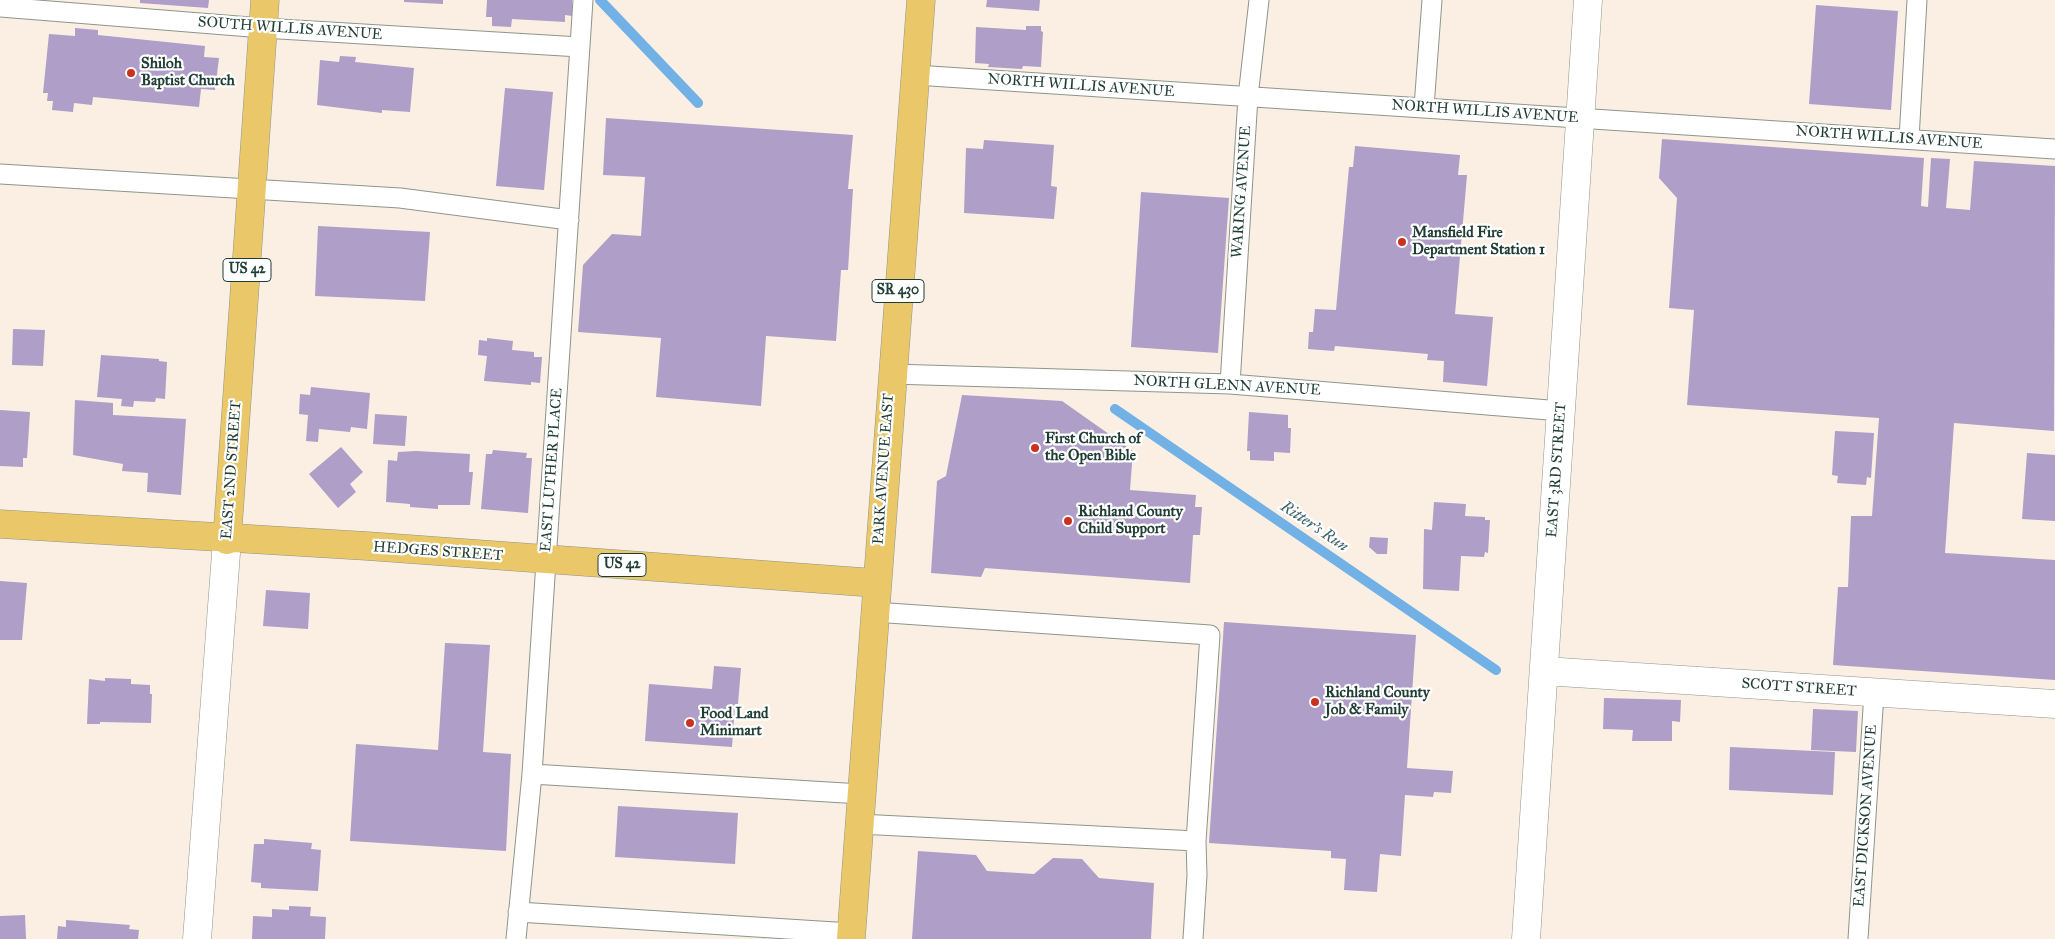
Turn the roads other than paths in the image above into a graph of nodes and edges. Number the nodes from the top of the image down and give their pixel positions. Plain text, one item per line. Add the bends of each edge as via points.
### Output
1 (265, 0) edge
2 (583, 0) edge
3 (921, 0) edge
4 (1259, 0) edge
5 (1432, 0) edge
6 (1588, 0) edge
7 (1917, 0) edge
8 (0, 7) edge
9 (263, 28) junction
10 (580, 47) junction
11 (915, 75) junction
12 (1248, 98) junction
13 (1424, 108) junction
14 (1580, 119) junction
15 (1909, 139) junction
16 (2055, 149) edge
17 (0, 174) edge
18 (252, 189) junction
19 (569, 220) junction
20 (891, 374) junction
21 (1230, 384) junction
22 (1561, 411) junction
23 (0, 524) edge
24 (227, 540) junction
25 (546, 560) junction
26 (876, 583) junction
27 (874, 612) junction
28 (1544, 671) junction
29 (1874, 693) junction
30 (2055, 704) edge
31 (532, 774) junction
32 (861, 794) junction
33 (859, 824) junction
34 (1196, 841) junction
35 (518, 912) junction
36 (851, 936) edge
37 (197, 939) edge
38 (516, 939) edge
39 (1193, 939) edge
40 (1526, 939) edge
41 (1858, 939) edge

1 - 9 main road, EAST 2ND STREET / US 42
2 - 10 lane, EAST LUTHER PLACE
3 - 11 main road, PARK AVENUE EAST / SR 430
4 - 12 lane, WARING AVENUE
5 - 13 lane
6 - 14 street, EAST 3RD STREET
7 - 15 lane
8 - 9 lane, SOUTH WILLIS AVENUE
9 - 10 lane, SOUTH WILLIS AVENUE
9 - 18 main road, EAST 2ND STREET / US 42
10 - 19 lane, EAST LUTHER PLACE
11 - 12 lane, NORTH WILLIS AVENUE
11 - 20 main road, PARK AVENUE EAST / SR 430
12 - 13 lane, NORTH WILLIS AVENUE
12 - 21 lane, WARING AVENUE
13 - 14 lane, NORTH WILLIS AVENUE
14 - 15 lane, NORTH WILLIS AVENUE
14 - 22 street, EAST 3RD STREET
15 - 16 lane, NORTH WILLIS AVENUE
17 - 18 lane
18 - 19 lane via 400,198
18 - 24 main road, EAST 2ND STREET / US 42
19 - 25 lane, EAST LUTHER PLACE
20 - 21 lane, NORTH GLENN AVENUE
20 - 26 main road, PARK AVENUE EAST / SR 430
21 - 22 lane, NORTH GLENN AVENUE
22 - 28 street, EAST 3RD STREET
23 - 24 main road, HEDGES STREET / US 42
24 - 25 main road, HEDGES STREET / US 42 via 367,546
24 - 37 street, EAST 2ND STREET
25 - 26 main road, HEDGES STREET / US 42
25 - 31 lane, EAST LUTHER PLACE
26 - 27 main road, PARK AVENUE EAST
27 - 32 main road, PARK AVENUE EAST
27 - 34 lane via 1210,635
28 - 29 street, SCOTT STREET
28 - 40 street, EAST 3RD STREET
29 - 30 street, SCOTT STREET
29 - 41 lane, EAST DICKSON AVENUE
31 - 32 lane
31 - 35 lane, EAST LUTHER PLACE
32 - 33 main road, PARK AVENUE EAST
33 - 34 lane
33 - 36 main road, PARK AVENUE EAST
34 - 39 lane
35 - 36 lane
35 - 38 lane, EAST LUTHER PLACE

